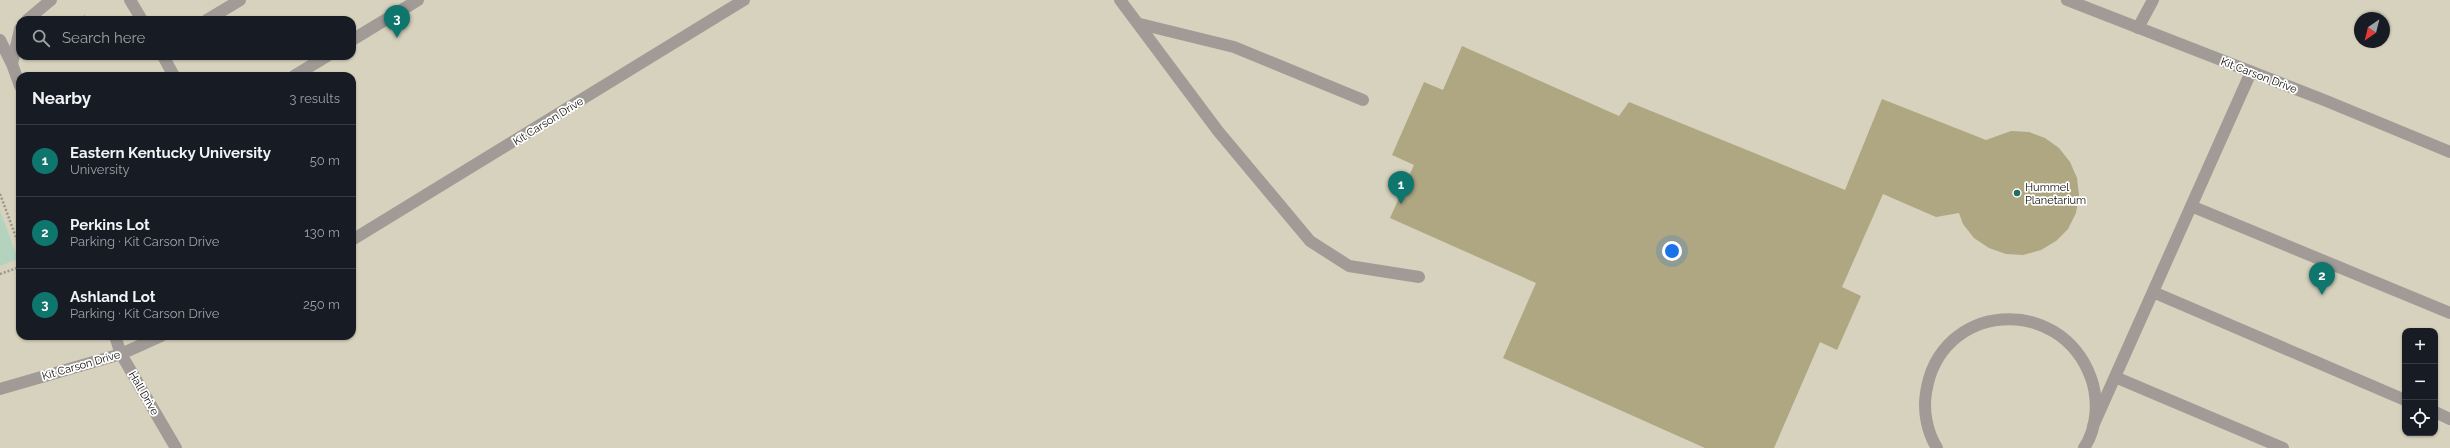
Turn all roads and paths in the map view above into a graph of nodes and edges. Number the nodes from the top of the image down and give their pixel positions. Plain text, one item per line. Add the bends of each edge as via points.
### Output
1 (51, 0) edge
2 (130, 0) edge
3 (240, 0) edge
4 (418, 0) edge
5 (744, 0) edge
6 (1120, 0) edge
7 (2067, 0) edge
8 (2153, 0) edge
9 (32, 16) edge
10 (140, 16) edge
11 (214, 16) edge
12 (1140, 24) junction
13 (2138, 28) junction
14 (356, 38) edge
15 (0, 40) edge
16 (16, 46) edge
17 (165, 60) edge
18 (320, 60) edge
19 (12, 64) junction
20 (172, 72) edge
21 (301, 72) edge
22 (2251, 72) junction
23 (16, 75) edge
24 (1363, 100) dead end
25 (2450, 152) edge
26 (0, 194) edge
27 (2191, 206) junction
28 (16, 237) edge
29 (356, 238) edge
30 (16, 268) edge
31 (0, 274) edge
32 (1419, 277) dead end
33 (2153, 292) junction
34 (2450, 313) edge
35 (116, 340) edge
36 (152, 340) edge
37 (121, 354) junction
38 (2115, 377) junction
39 (0, 389) edge
40 (2402, 399) edge
41 (2438, 413) edge
42 (2450, 419) edge
43 (2093, 426) junction
44 (176, 448) edge
45 (1938, 448) edge
46 (2084, 448) edge
47 (2282, 448) edge

1 - 9 street
2 - 10 street
3 - 11 street
4 - 14 street
5 - 29 street, Kit Carson Drive
6 - 12 street
7 - 13 street, Kit Carson Drive
8 - 13 street
12 - 24 street via 1234,47
12 - 32 street via 1218,130 1310,241 1349,266
13 - 22 street, Kit Carson Drive
15 - 19 street
16 - 19 street
17 - 20 street
18 - 21 street
19 - 23 street
22 - 25 street, Kit Carson Drive
22 - 27 street
26 - 28 path
27 - 33 street
27 - 34 street
30 - 31 path
33 - 38 street
33 - 40 street
35 - 37 street, Hall Drive
36 - 37 street, Kit Carson Drive
37 - 39 street, Kit Carson Drive
37 - 44 street, Hall Drive
38 - 43 street
38 - 47 street
41 - 42 street
43 - 45 street via 2096,405 2094,384 2087,365 2075,348 2060,334 2042,324 2022,319 2000,318 1981,323 1962,333 1947,346 1935,363 1927,382 1924,403 1927,423
43 - 46 street

